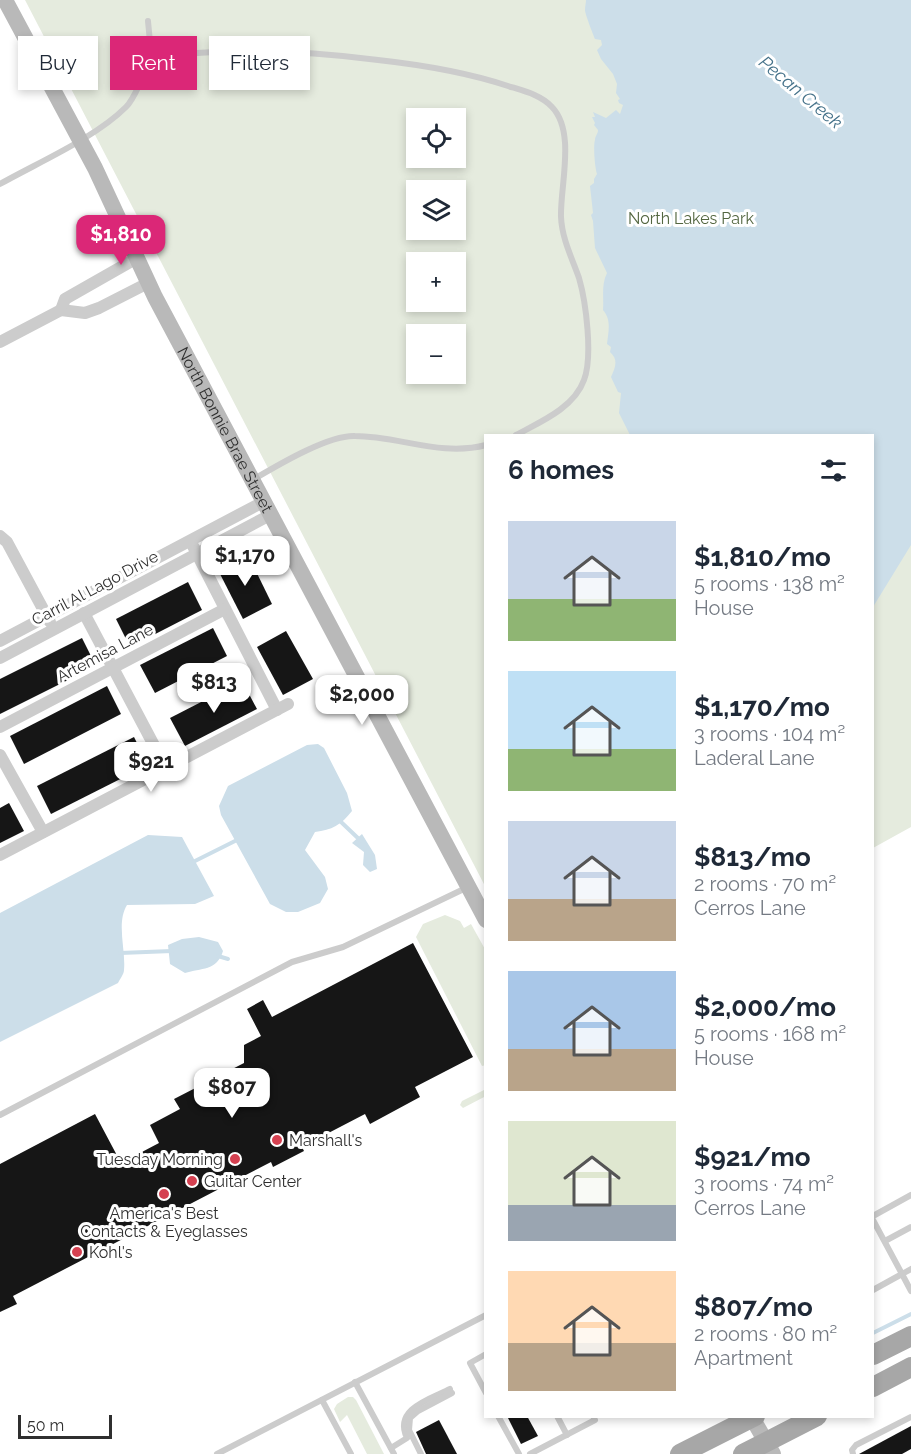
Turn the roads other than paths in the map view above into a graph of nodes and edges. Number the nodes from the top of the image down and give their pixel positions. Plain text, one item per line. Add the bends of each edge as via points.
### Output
1 (5, 0) edge
2 (148, 21) dead end
3 (150, 36) edge
4 (197, 53) edge
5 (137, 90) edge
6 (79, 140) junction
7 (0, 184) edge
8 (137, 258) junction
9 (148, 283) junction
10 (61, 310) junction
11 (0, 342) edge
12 (518, 434) edge
13 (484, 446) edge
14 (251, 481) junction
15 (266, 508) junction
16 (0, 536) edge
17 (190, 539) junction
18 (196, 553) junction
19 (225, 609) junction
20 (84, 613) junction
21 (46, 615) junction
22 (53, 629) junction
23 (0, 641) edge
24 (0, 658) edge
25 (113, 668) junction
26 (288, 704) dead end
27 (276, 710) junction
28 (0, 727) edge
29 (0, 755) edge
30 (166, 768) junction
31 (43, 832) junction
32 (0, 855) edge
33 (468, 887) junction
34 (484, 916) edge
35 (0, 1115) edge
36 (911, 1195) edge
37 (874, 1216) edge
38 (874, 1219) edge
39 (911, 1227) edge
40 (885, 1241) junction
41 (911, 1269) edge
42 (902, 1274) junction
43 (874, 1289) edge
44 (911, 1291) edge
45 (484, 1316) edge
46 (911, 1336) edge
47 (874, 1354) edge
48 (484, 1355) edge
49 (911, 1367) edge
50 (355, 1382) junction
51 (874, 1386) edge
52 (484, 1389) edge
53 (322, 1400) junction
54 (911, 1417) edge
55 (499, 1418) edge
56 (558, 1418) edge
57 (594, 1418) edge
58 (748, 1418) edge
59 (753, 1418) edge
60 (815, 1418) edge
61 (567, 1435) junction
62 (770, 1448) edge
63 (230, 1451) edge
64 (392, 1451) edge
65 (217, 1454) edge
66 (351, 1454) edge
67 (421, 1454) edge
68 (519, 1454) edge
69 (530, 1454) edge
70 (680, 1454) edge
71 (743, 1454) edge
72 (853, 1454) edge

1 - 6 main road, North Bonnie Brae Street
2 - 3 lane
4 - 12 lane via 293,51 409,64 478,76 535,94 553,108 562,123 564,139 563,236 585,306 587,360 584,380 576,395 548,418
5 - 6 lane via 127,106
6 - 7 lane
6 - 8 main road, North Bonnie Brae Street
8 - 9 main road, North Bonnie Brae Street
8 - 10 street via 65,299
9 - 10 street via 84,313
9 - 14 main road, North Bonnie Brae Street
10 - 11 street
13 - 14 lane via 449,449 352,435 282,463
14 - 15 main road, North Bonnie Brae Street
15 - 17 street, Carril Al Lago Drive
15 - 18 street, Carril Al Lago Drive
15 - 33 main road, North Bonnie Brae Street
16 - 21 street via 7,542
17 - 18 street
17 - 21 street, Carril Al Lago Drive
18 - 19 street
18 - 20 street, Carril Al Lago Drive
19 - 25 street, Artemisa Lane
19 - 27 street
20 - 22 street, Carril Al Lago Drive
20 - 25 street
21 - 22 street
21 - 23 street, Carril Al Lago Drive
22 - 24 street, Carril Al Lago Drive
25 - 28 street, Artemisa Lane
25 - 30 street
26 - 27 street
27 - 30 street
29 - 31 street
30 - 31 street
31 - 32 street
33 - 34 main road, North Bonnie Brae Street
33 - 35 lane via 343,947 292,962
36 - 37 lane
38 - 40 lane
39 - 40 lane
40 - 42 lane
41 - 42 lane
42 - 43 lane
42 - 44 lane
45 - 50 lane
46 - 47 main road
48 - 52 lane via 470,1363
49 - 51 main road
50 - 53 lane
50 - 64 lane
53 - 63 lane
53 - 66 lane
54 - 72 lane via 856,1445
55 - 68 lane
56 - 61 lane
57 - 61 lane
58 - 70 main road
59 - 62 main road
60 - 62 main road
61 - 69 lane
62 - 71 main road
63 - 65 lane
64 - 67 lane via 407,1438 402,1426 410,1411 451,1391 410,1418 409,1430

